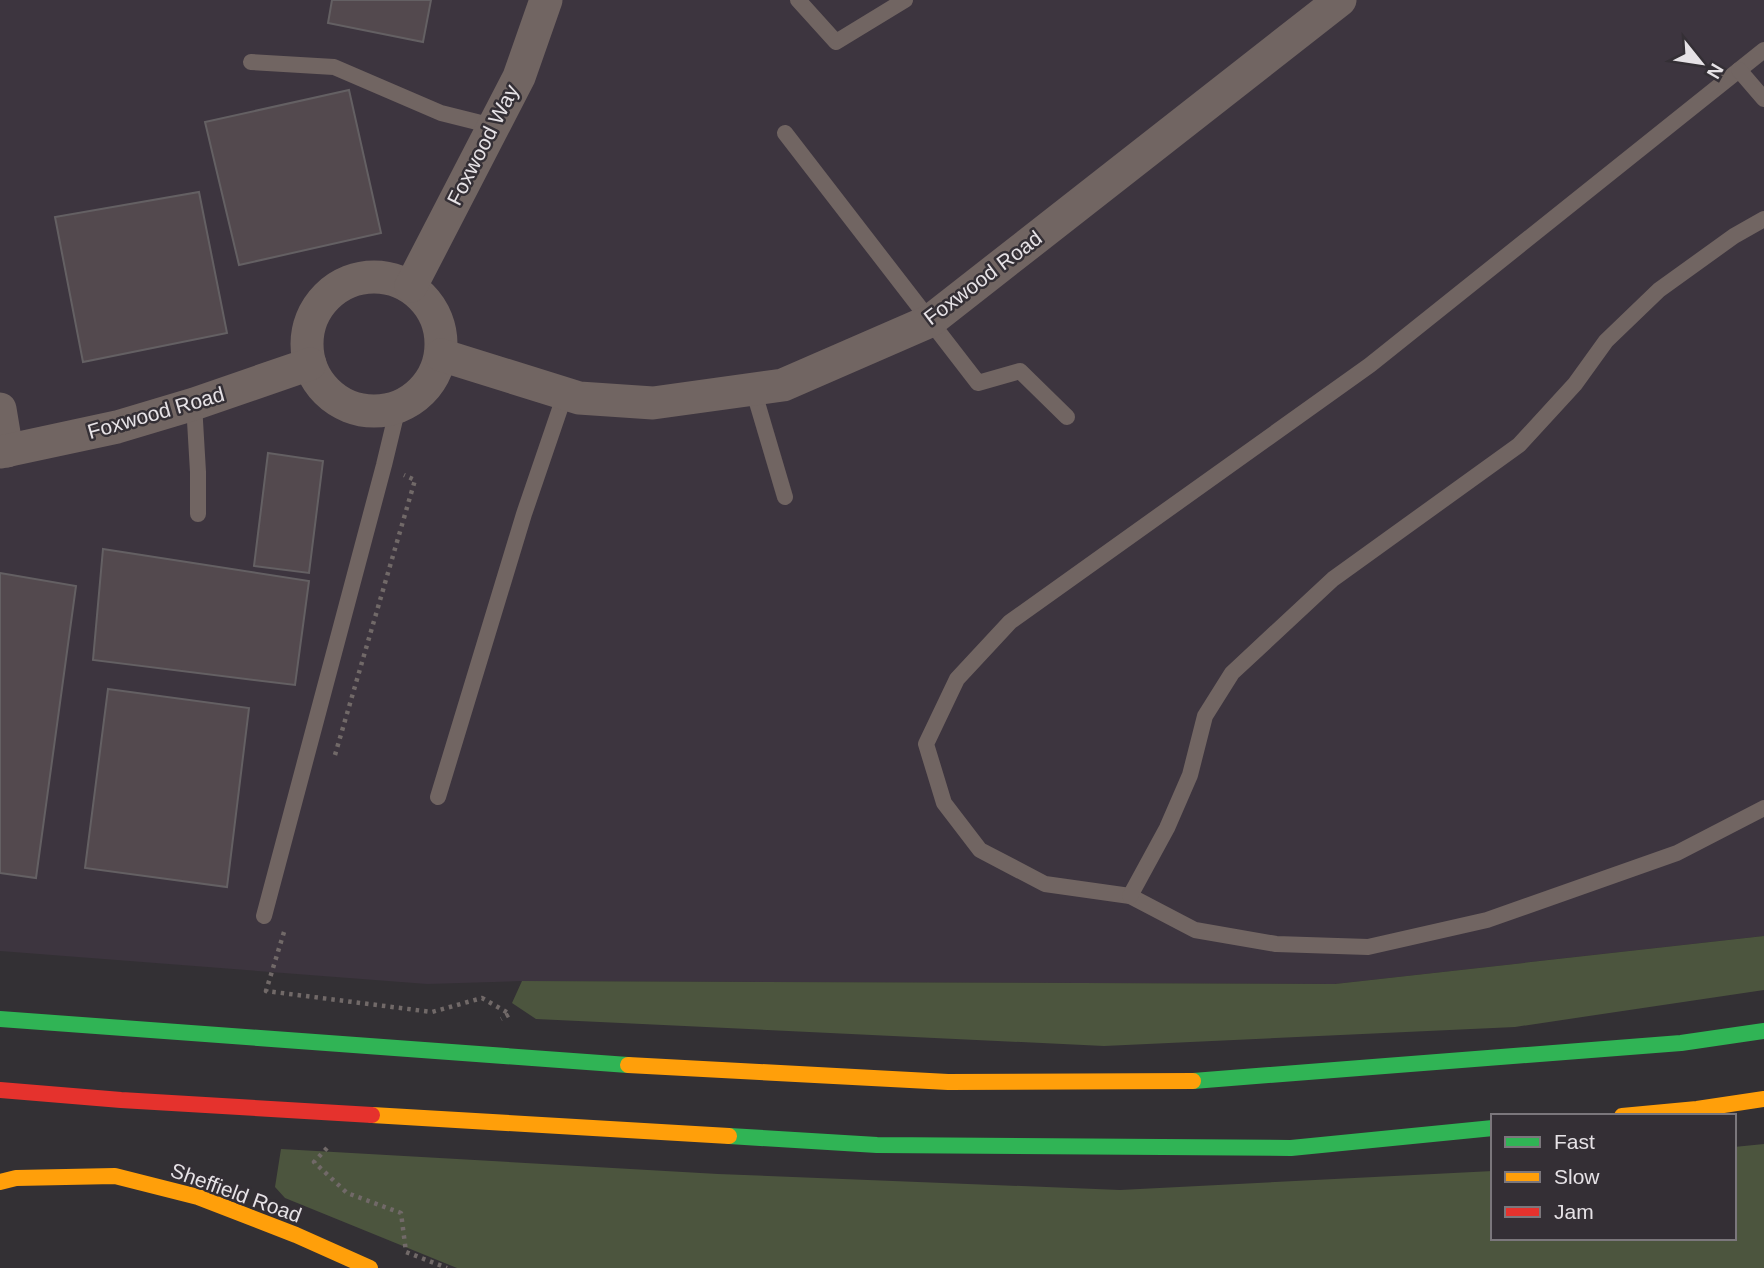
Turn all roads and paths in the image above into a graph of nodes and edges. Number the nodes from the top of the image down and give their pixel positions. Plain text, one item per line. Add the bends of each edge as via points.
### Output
1 (546, 0) edge
2 (798, 0) edge
3 (905, 0) edge
4 (1340, 0) edge
5 (1764, 50) edge
6 (251, 62) dead end
7 (1739, 70) junction
8 (1764, 99) edge
9 (493, 126) junction
10 (785, 133) dead end
11 (1764, 219) edge
12 (411, 286) junction
13 (930, 321) junction
14 (441, 355) junction
15 (310, 363) junction
16 (753, 389) junction
17 (565, 394) junction
18 (194, 404) junction
19 (398, 407) junction
20 (0, 409) edge
21 (1067, 416) dead end
22 (4, 451) edge
23 (384, 465) junction
24 (785, 497) dead end
25 (198, 514) dead end
26 (335, 755) dead end
27 (438, 797) dead end
28 (1764, 808) edge
29 (1130, 896) junction
30 (264, 916) dead end
31 (285, 926) dead end
32 (0, 1019) edge
33 (496, 1023) dead end
34 (1764, 1031) edge
35 (0, 1090) edge
36 (1764, 1099) edge
37 (1643, 1114) edge
38 (1491, 1128) edge
39 (328, 1147) dead end
40 (0, 1182) edge
41 (370, 1268) edge
42 (447, 1268) edge

1 - 9 street, Foxwood Way via 519,77
2 - 3 lane via 836,42
4 - 13 street, Foxwood Road
5 - 7 lane
6 - 9 lane via 334,67 441,113
7 - 8 lane
7 - 29 lane via 1370,365 1010,622 957,679 926,744 944,803 980,850 1045,884
9 - 12 street, Foxwood Way
10 - 13 lane
11 - 29 lane via 1659,290 1606,341 1575,384 1520,445 1333,579 1232,673 1205,716 1190,775
12 - 14 street via 436,316 442,335
12 - 15 street via 366,276 343,284 325,298 312,317 307,340
13 - 16 street, Foxwood Road via 783,385
13 - 21 lane via 978,383 1020,371
14 - 17 street, Foxwood Road
14 - 19 street via 426,387
15 - 18 street, Foxwood Road
15 - 19 street via 319,383 354,408
16 - 17 street, Foxwood Road via 653,403
16 - 24 lane
17 - 27 lane
18 - 22 street, Foxwood Road via 117,427
18 - 25 lane
19 - 23 lane
20 - 22 street
23 - 26 path via 415,480
23 - 30 lane
28 - 29 lane via 1665,858 1487,920 1368,947 1276,944 1195,930
31 - 33 path via 266,992 432,1012 482,998 510,1014
32 - 34 main road via 629,1065 948,1082 1204,1081 1681,1043
35 - 38 main road via 877,1145 1291,1148
36 - 37 main road
39 - 42 path via 314,1162 347,1193 401,1213 406,1252
40 - 41 main road, Sheffield Road via 116,1176 198,1197

